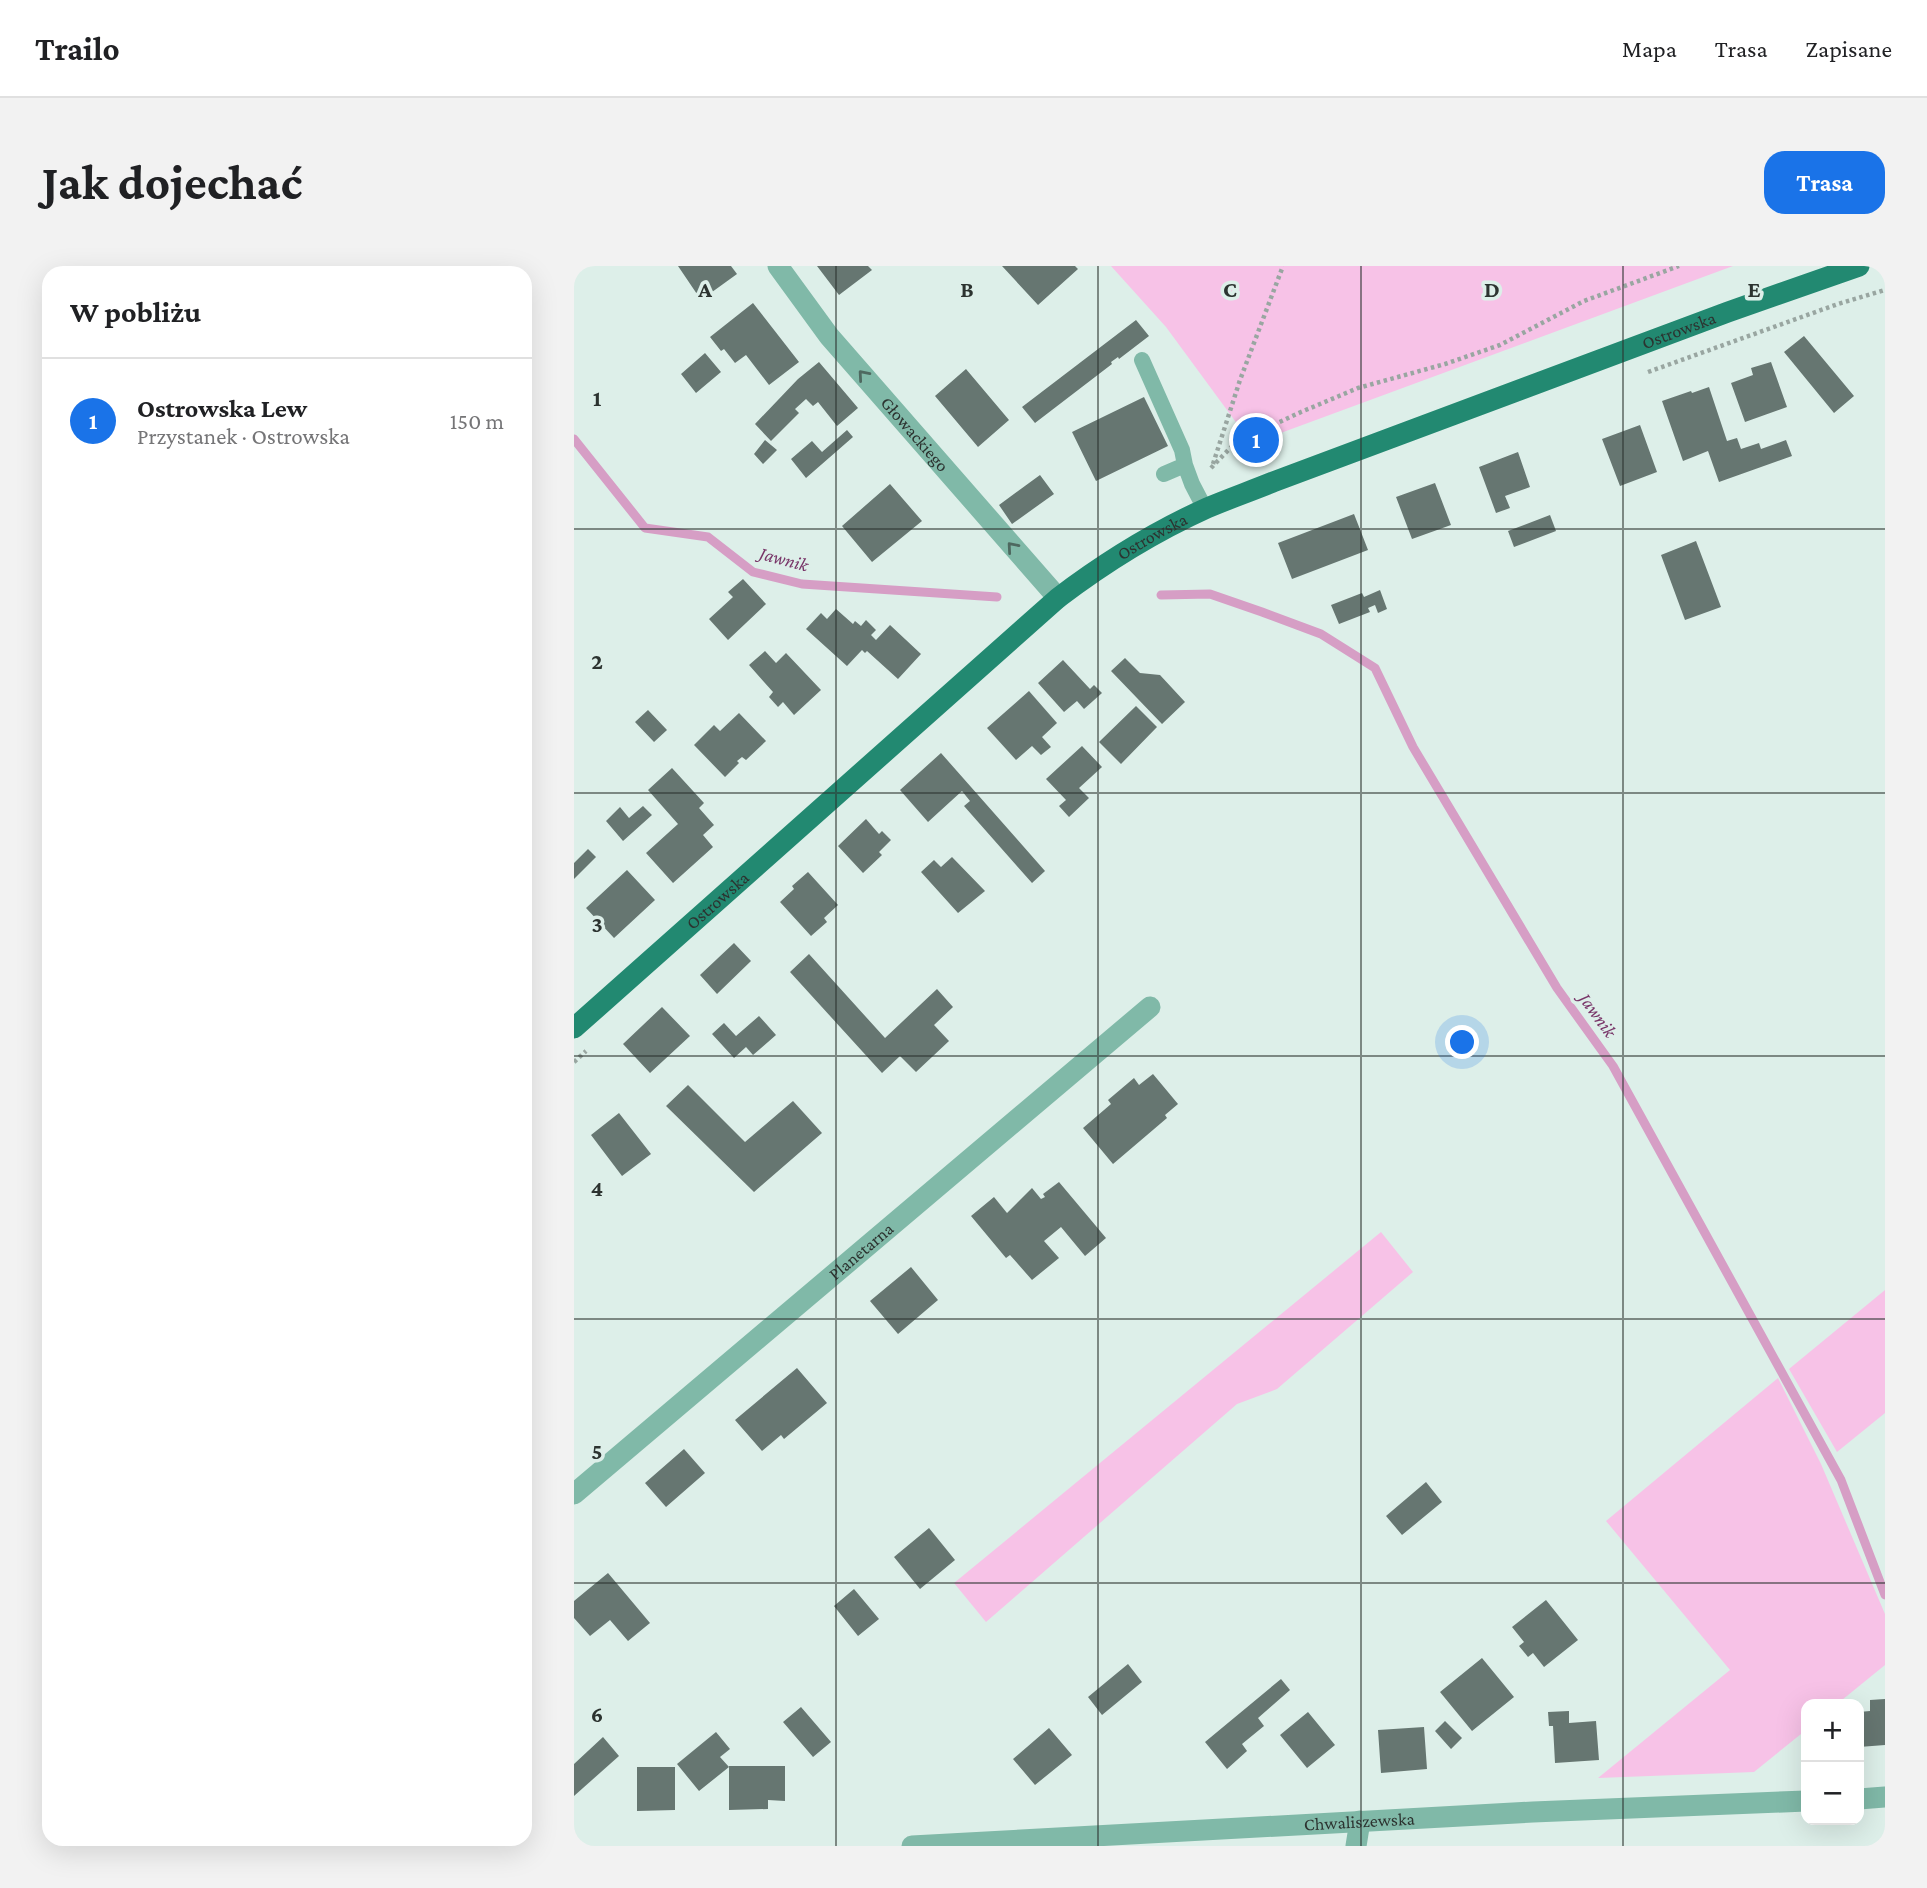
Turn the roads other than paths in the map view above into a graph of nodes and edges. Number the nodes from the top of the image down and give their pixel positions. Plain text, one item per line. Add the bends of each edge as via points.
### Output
1 (778, 266) edge
2 (1859, 266) edge
3 (1142, 360) dead end
4 (1185, 465) junction
5 (1164, 474) dead end
6 (1205, 509) junction
7 (1058, 598) junction
8 (1150, 1007) dead end
9 (574, 1028) edge
10 (574, 1494) edge
11 (1885, 1797) edge
12 (1864, 1798) edge
13 (1801, 1801) edge
14 (1360, 1821) junction
15 (912, 1846) edge
16 (1356, 1846) edge

7 -> 1 street, Głowackiego via 829,336
2 - 6 main road, Ostrowska
3 - 4 lane
4 - 5 lane
4 - 6 lane
6 - 7 main road, Ostrowska via 1136,545
7 - 9 main road, Ostrowska
8 - 10 street, Planetarna
11 - 12 street
13 - 14 street, Chwaliszewska
14 - 15 street, Chwaliszewska
14 - 16 street

